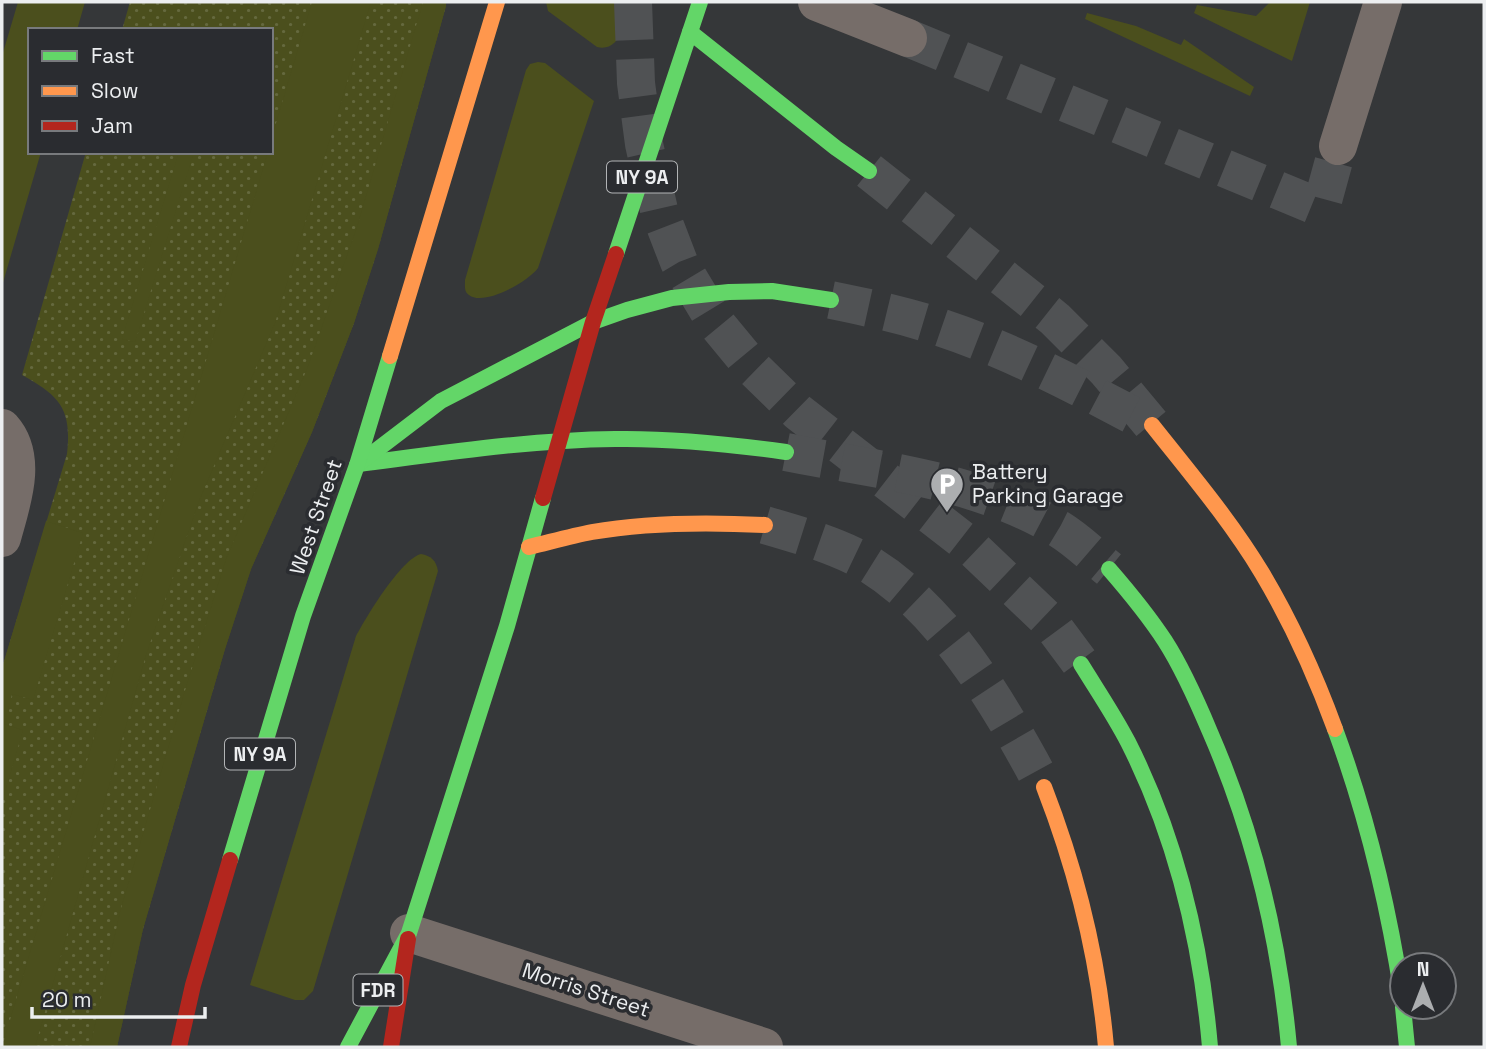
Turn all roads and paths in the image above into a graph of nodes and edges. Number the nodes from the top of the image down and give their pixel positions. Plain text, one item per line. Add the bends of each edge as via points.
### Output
1 (497, 2) edge
2 (699, 2) edge
3 (817, 2) edge
4 (1382, 2) edge
5 (690, 32) junction
6 (908, 38) tunnel mouth
7 (1339, 146) tunnel mouth
8 (869, 171) tunnel mouth
9 (831, 300) tunnel mouth
10 (593, 322) junction
11 (1152, 425) tunnel mouth
12 (2, 428) edge
13 (560, 441) junction
14 (786, 452) tunnel mouth
15 (356, 465) junction
16 (765, 525) tunnel mouth
17 (2, 538) edge
18 (529, 547) junction
19 (1109, 569) tunnel mouth
20 (1081, 664) tunnel mouth
21 (1044, 787) tunnel mouth
22 (408, 933) junction
23 (1395, 951) edge
24 (1404, 1021) edge
25 (179, 1047) edge
26 (348, 1047) edge
27 (391, 1047) edge
28 (764, 1047) edge
29 (1107, 1047) edge
30 (1210, 1047) edge
31 (1289, 1047) edge
32 (1407, 1047) edge

1 - 15 main road, West Street / NY 9A
2 - 5 main road, NY 9A
3 - 6 street
4 - 7 street
5 - 8 main road
5 - 10 main road, NY 9A
9 - 10 main road via 729,292 672,298
10 - 13 main road, NY 9A
10 - 15 main road via 442,401
11 - 23 main road via 1261,572 1328,707 1375,850
12 - 17 street via 15,450 17,470
13 - 14 main road via 681,440
13 - 15 main road
13 - 18 main road, NY 9A
15 - 25 main road, West Street / NY 9A via 266,733 192,985
16 - 18 main road via 649,525
18 - 22 main road, NY 9A
19 - 31 main road via 1139,603 1177,662 1240,809 1266,906
20 - 30 main road via 1134,754 1169,844 1199,950
21 - 29 main road via 1065,839 1091,930
22 - 26 main road, FDR
22 - 27 main road
22 - 28 street, Morris Street
24 - 32 main road

